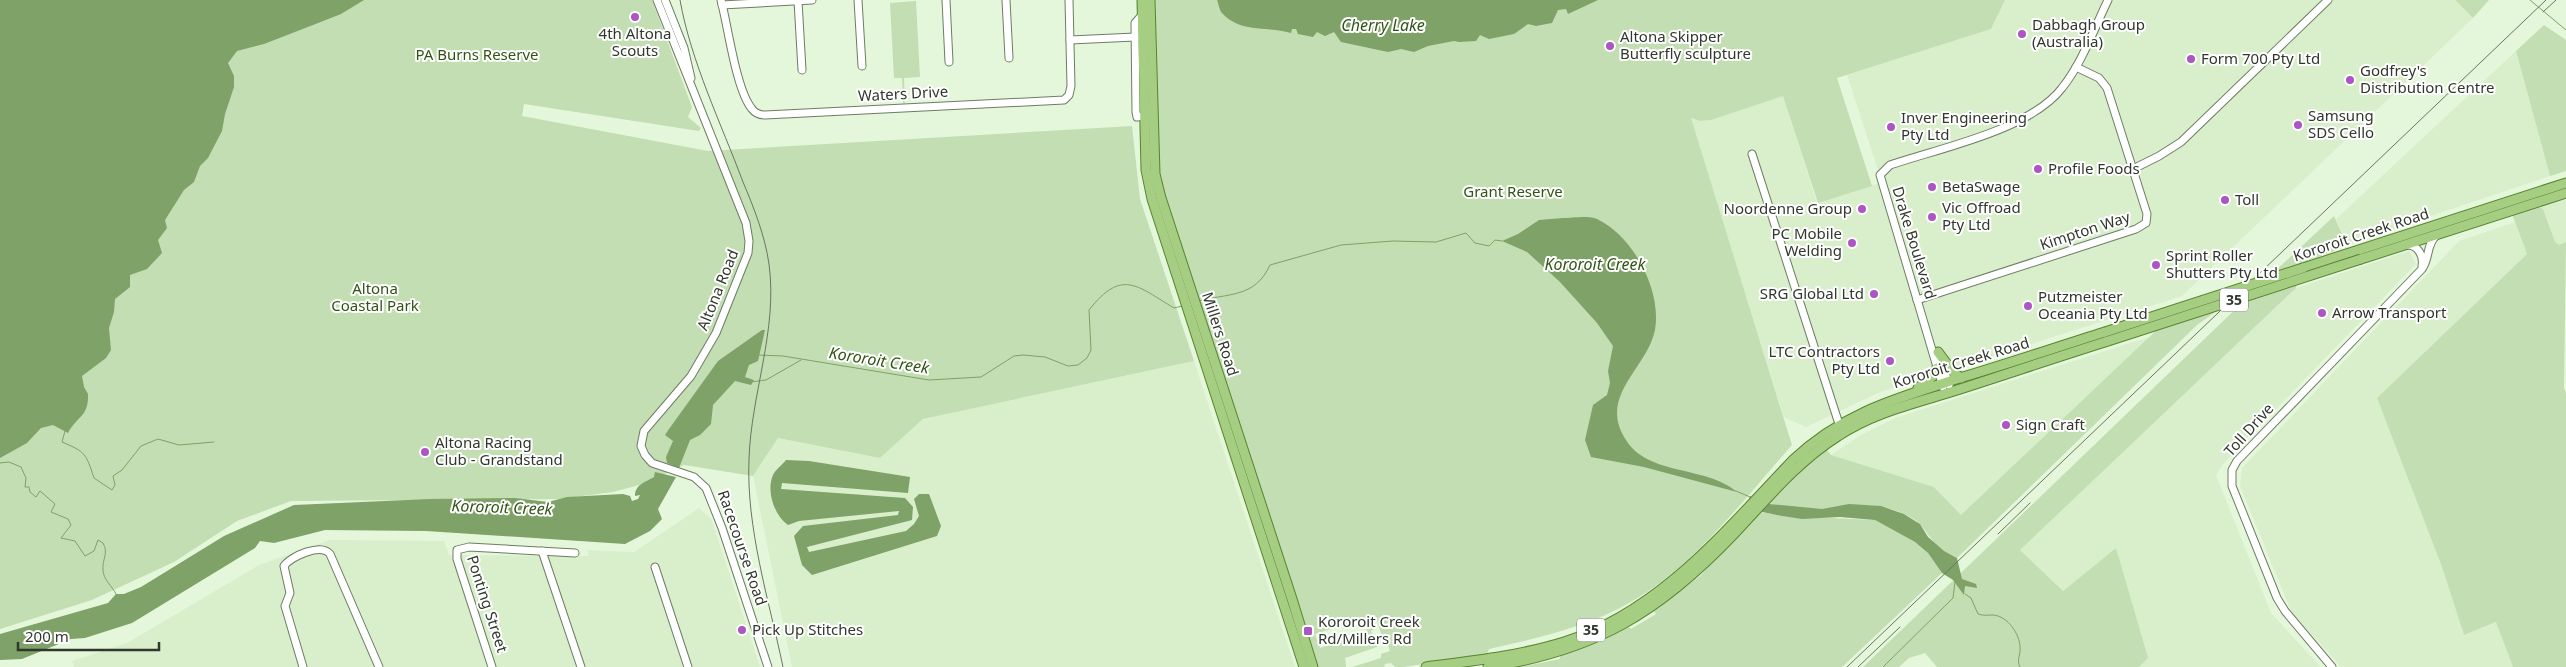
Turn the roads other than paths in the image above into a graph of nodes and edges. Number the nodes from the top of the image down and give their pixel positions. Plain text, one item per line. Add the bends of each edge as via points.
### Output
1 (657, 0) edge
2 (665, 0) edge
3 (812, 0) edge
4 (858, 0) edge
5 (946, 0) edge
6 (1006, 0) edge
7 (1069, 0) edge
8 (1142, 0) edge
9 (1150, 0) edge
10 (2108, 0) edge
11 (2328, 0) edge
12 (772, 1) edge
13 (798, 1) edge
14 (721, 2) edge
15 (1142, 15) junction
16 (1135, 36) junction
17 (1070, 40) junction
18 (1009, 58) dead end
19 (949, 62) dead end
20 (862, 66) dead end
21 (2076, 67) junction
22 (802, 70) dead end
23 (698, 100) junction
24 (1149, 116) junction
25 (1752, 154) dead end
26 (2133, 169) junction
27 (2566, 183) edge
28 (2566, 192) edge
29 (2444, 232) junction
30 (2404, 245) junction
31 (2359, 255) junction
32 (2422, 269) junction
33 (1917, 300) junction
34 (1926, 326) junction
35 (1200, 331) junction
36 (1938, 352) junction
37 (1937, 368) junction
38 (1961, 378) junction
39 (1945, 383) junction
40 (1949, 392) junction
41 (1899, 397) junction
42 (1839, 424) junction
43 (660, 466) joint
44 (1771, 488) junction
45 (1730, 532) junction
46 (542, 551) junction
47 (575, 552) dead end
48 (655, 567) dead end
49 (303, 667) edge
50 (379, 667) edge
51 (492, 667) edge
52 (581, 667) edge
53 (688, 667) edge
54 (768, 667) edge
55 (1304, 667) edge
56 (1313, 667) edge
57 (1426, 667) edge
58 (1488, 667) edge
59 (2332, 667) edge

1 - 23 street, Altona Road
2 - 23 street, Altona Road via 684,48
3 - 13 street
4 - 20 street
5 - 19 street
6 - 18 street
7 - 17 street, Waters Drive
8 - 15 main road, Millers Road
9 - 24 main road, Millers Road
10 - 21 street, Drake Boulevard
11 - 26 street via 2181,142
12 - 13 street
12 - 14 street
13 - 22 street
14 - 17 street, Waters Drive via 737,72 750,106 761,115 1064,100 1071,86
15 - 16 street via 1135,23
15 - 24 main road, Millers Road
16 - 17 street
16 - 24 street via 1136,112 1137,117
21 - 26 street, Kimpton Way via 2099,78 2107,88
21 - 33 street, Drake Boulevard via 2052,100 2020,121 1882,170 1882,186
23 - 43 street, Altona Road via 746,223 749,246 722,321 705,355 644,431 643,450 648,459
24 - 35 main road, Millers Road via 1149,187
25 - 42 street
26 - 33 street, Kimpton Way via 2148,217 2141,227
27 - 31 main road, Kororoit Creek Road / 35
28 - 29 main road, Kororoit Creek Road / 35
29 - 30 main road, Kororoit Creek Road / 35
29 - 32 street, Toll Drive via 2431,240 2428,260
30 - 31 main road, Kororoit Creek Road / 35
30 - 32 street via 2420,251
31 - 38 main road, Kororoit Creek Road / 35, bridge
31 - 40 main road, Kororoit Creek Road / 35, bridge
32 - 59 street, Toll Drive via 2237,461 2232,470 2232,486 2277,598
33 - 34 street, Drake Boulevard
34 - 36 street, Drake Boulevard
34 - 37 street, Drake Boulevard
35 - 55 main road, Millers Road
35 - 56 main road, Millers Road
36 - 38 main road
36 - 39 street, Drake Boulevard
37 - 39 street, Drake Boulevard
37 - 41 main road via 1925,383
38 - 39 main road, Kororoit Creek Road / 35
39 - 40 street, Drake Boulevard
39 - 41 main road, Kororoit Creek Road / 35
40 - 44 main road, Kororoit Creek Road / 35 via 1877,415 1850,428
41 - 42 main road, Kororoit Creek Road / 35 via 1866,409
42 - 44 main road, Kororoit Creek Road / 35 via 1809,444
43 - 54 street, Racecourse Road via 699,481 708,491
44 - 45 main road, Kororoit Creek Road / 35
45 - 57 main road, Kororoit Creek Road / 35 via 1651,597 1608,623 1565,642
45 - 58 main road, Kororoit Creek Road / 35 via 1678,588 1627,622 1563,651
46 - 47 street
46 - 51 street, Ponting Street via 469,547 457,550 457,559
46 - 52 street
48 - 53 street
49 - 50 street via 285,606 290,592 284,566 290,560 319,548 330,554

